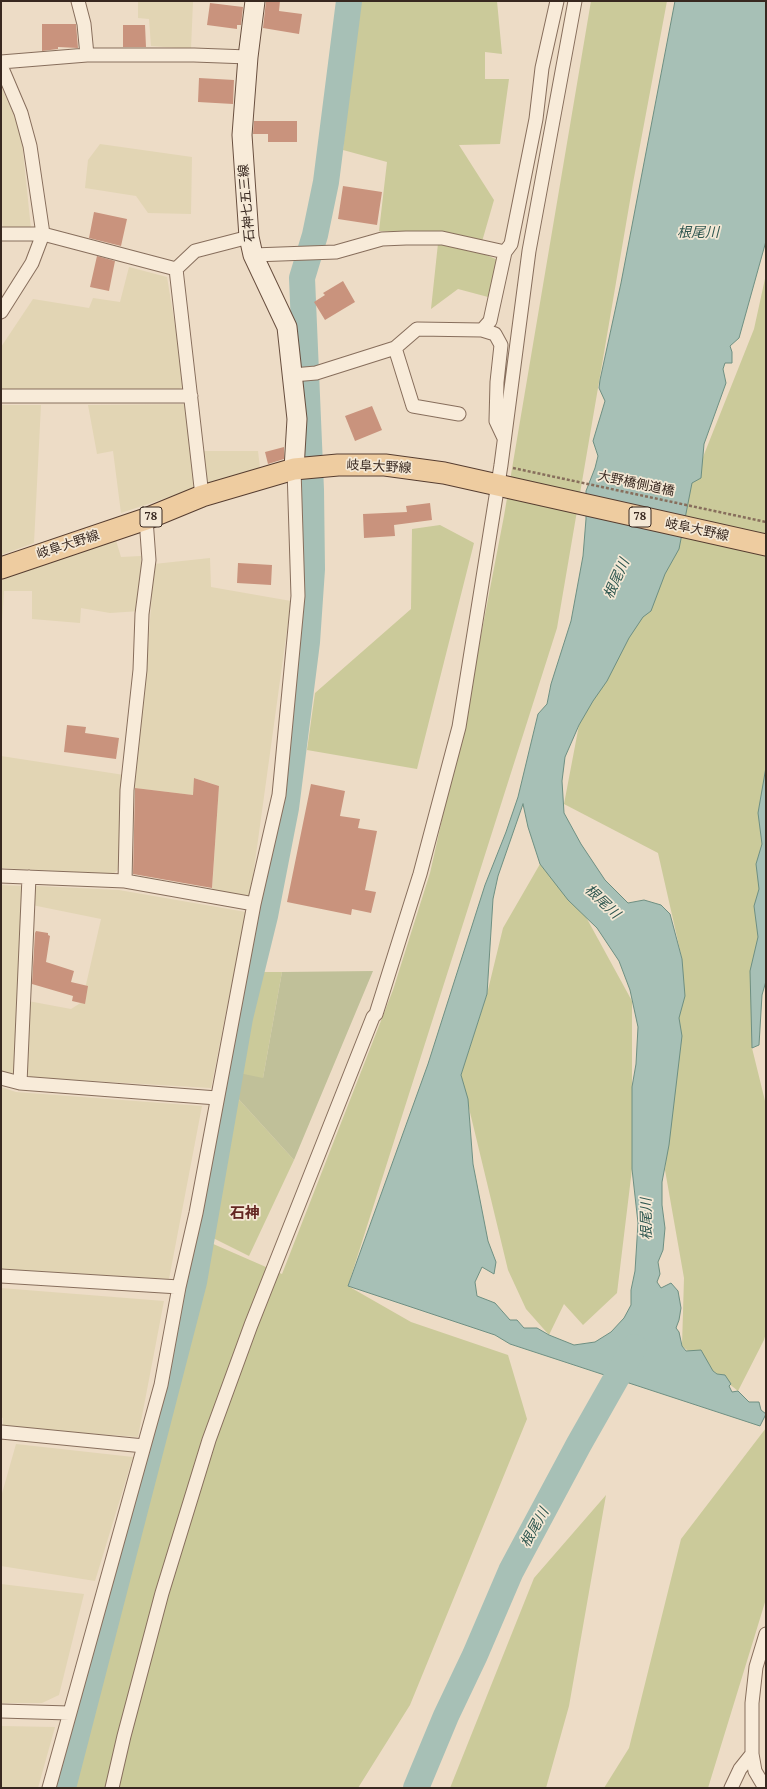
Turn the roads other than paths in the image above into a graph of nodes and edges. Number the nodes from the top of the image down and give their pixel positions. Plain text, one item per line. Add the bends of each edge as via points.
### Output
1 (78, 1) edge
2 (255, 1) edge
3 (557, 1) edge
4 (575, 1) edge
5 (87, 55) junction
6 (248, 57) junction
7 (1, 62) edge
8 (1, 66) edge
9 (1, 234) edge
10 (43, 234) junction
11 (249, 237) junction
12 (505, 252) junction
13 (253, 255) junction
14 (176, 269) junction
15 (1, 312) edge
16 (482, 330) junction
17 (395, 348) junction
18 (296, 375) junction
19 (1, 396) edge
20 (191, 396) junction
21 (459, 414) dead end
22 (504, 438) junction
23 (305, 468) junction
24 (505, 488) junction
25 (202, 496) junction
26 (146, 519) junction
27 (766, 545) edge
28 (1, 568) edge
29 (1, 876) edge
30 (29, 877) junction
31 (125, 882) junction
32 (254, 904) junction
33 (1, 1078) edge
34 (20, 1083) junction
35 (217, 1098) junction
36 (1, 1276) edge
37 (179, 1287) junction
38 (1, 1432) edge
39 (144, 1446) junction
40 (766, 1634) edge
41 (1, 1711) edge
42 (69, 1713) junction
43 (752, 1754) junction
44 (49, 1788) edge
45 (112, 1788) edge
46 (731, 1788) edge
47 (765, 1788) edge

1 - 5 street via 84,24
2 - 6 main road, 石神七五三線
3 - 12 street via 542,68 536,119 511,244
4 - 22 street via 529,251
5 - 6 street
5 - 7 street
6 - 11 main road, 石神七五三線 via 242,135
8 - 10 street via 21,113 30,146
9 - 10 street
10 - 14 street
10 - 15 street via 32,263
11 - 13 main road, 石神七五三線
11 - 14 street via 195,251
12 - 13 street via 442,238 406,238 382,239 336,252
12 - 16 street via 490,321
13 - 18 main road, 石神七五三線 via 287,327
14 - 20 street
16 - 17 street via 417,329
16 - 22 street via 495,334 501,345 496,421
17 - 18 street via 316,373
17 - 21 street via 413,406
18 - 23 main road, 石神七五三線 via 297,419
19 - 20 street
20 - 25 street
22 - 24 street via 501,465
23 - 24 main road, 岐阜大野線 / 78 via 385,465 444,473
23 - 25 main road, 岐阜大野線 / 78
23 - 32 street via 298,596 279,795
24 - 27 main road, 岐阜大野線 / 78
24 - 45 street via 459,727 420,874 376,1014 251,1325 209,1440 162,1593
25 - 26 main road, 岐阜大野線 / 78
26 - 28 main road, 岐阜大野線 / 78
26 - 31 street via 149,560 127,790
29 - 30 street
30 - 31 street
30 - 34 street
31 - 32 street
32 - 35 street
33 - 34 street
34 - 35 street
35 - 37 street via 196,1213
36 - 37 street
37 - 39 street via 161,1385
38 - 39 street
39 - 42 street
40 - 43 street via 756,1667 752,1703
41 - 42 street
42 - 44 street
43 - 46 street via 740,1769
43 - 47 street via 755,1770

